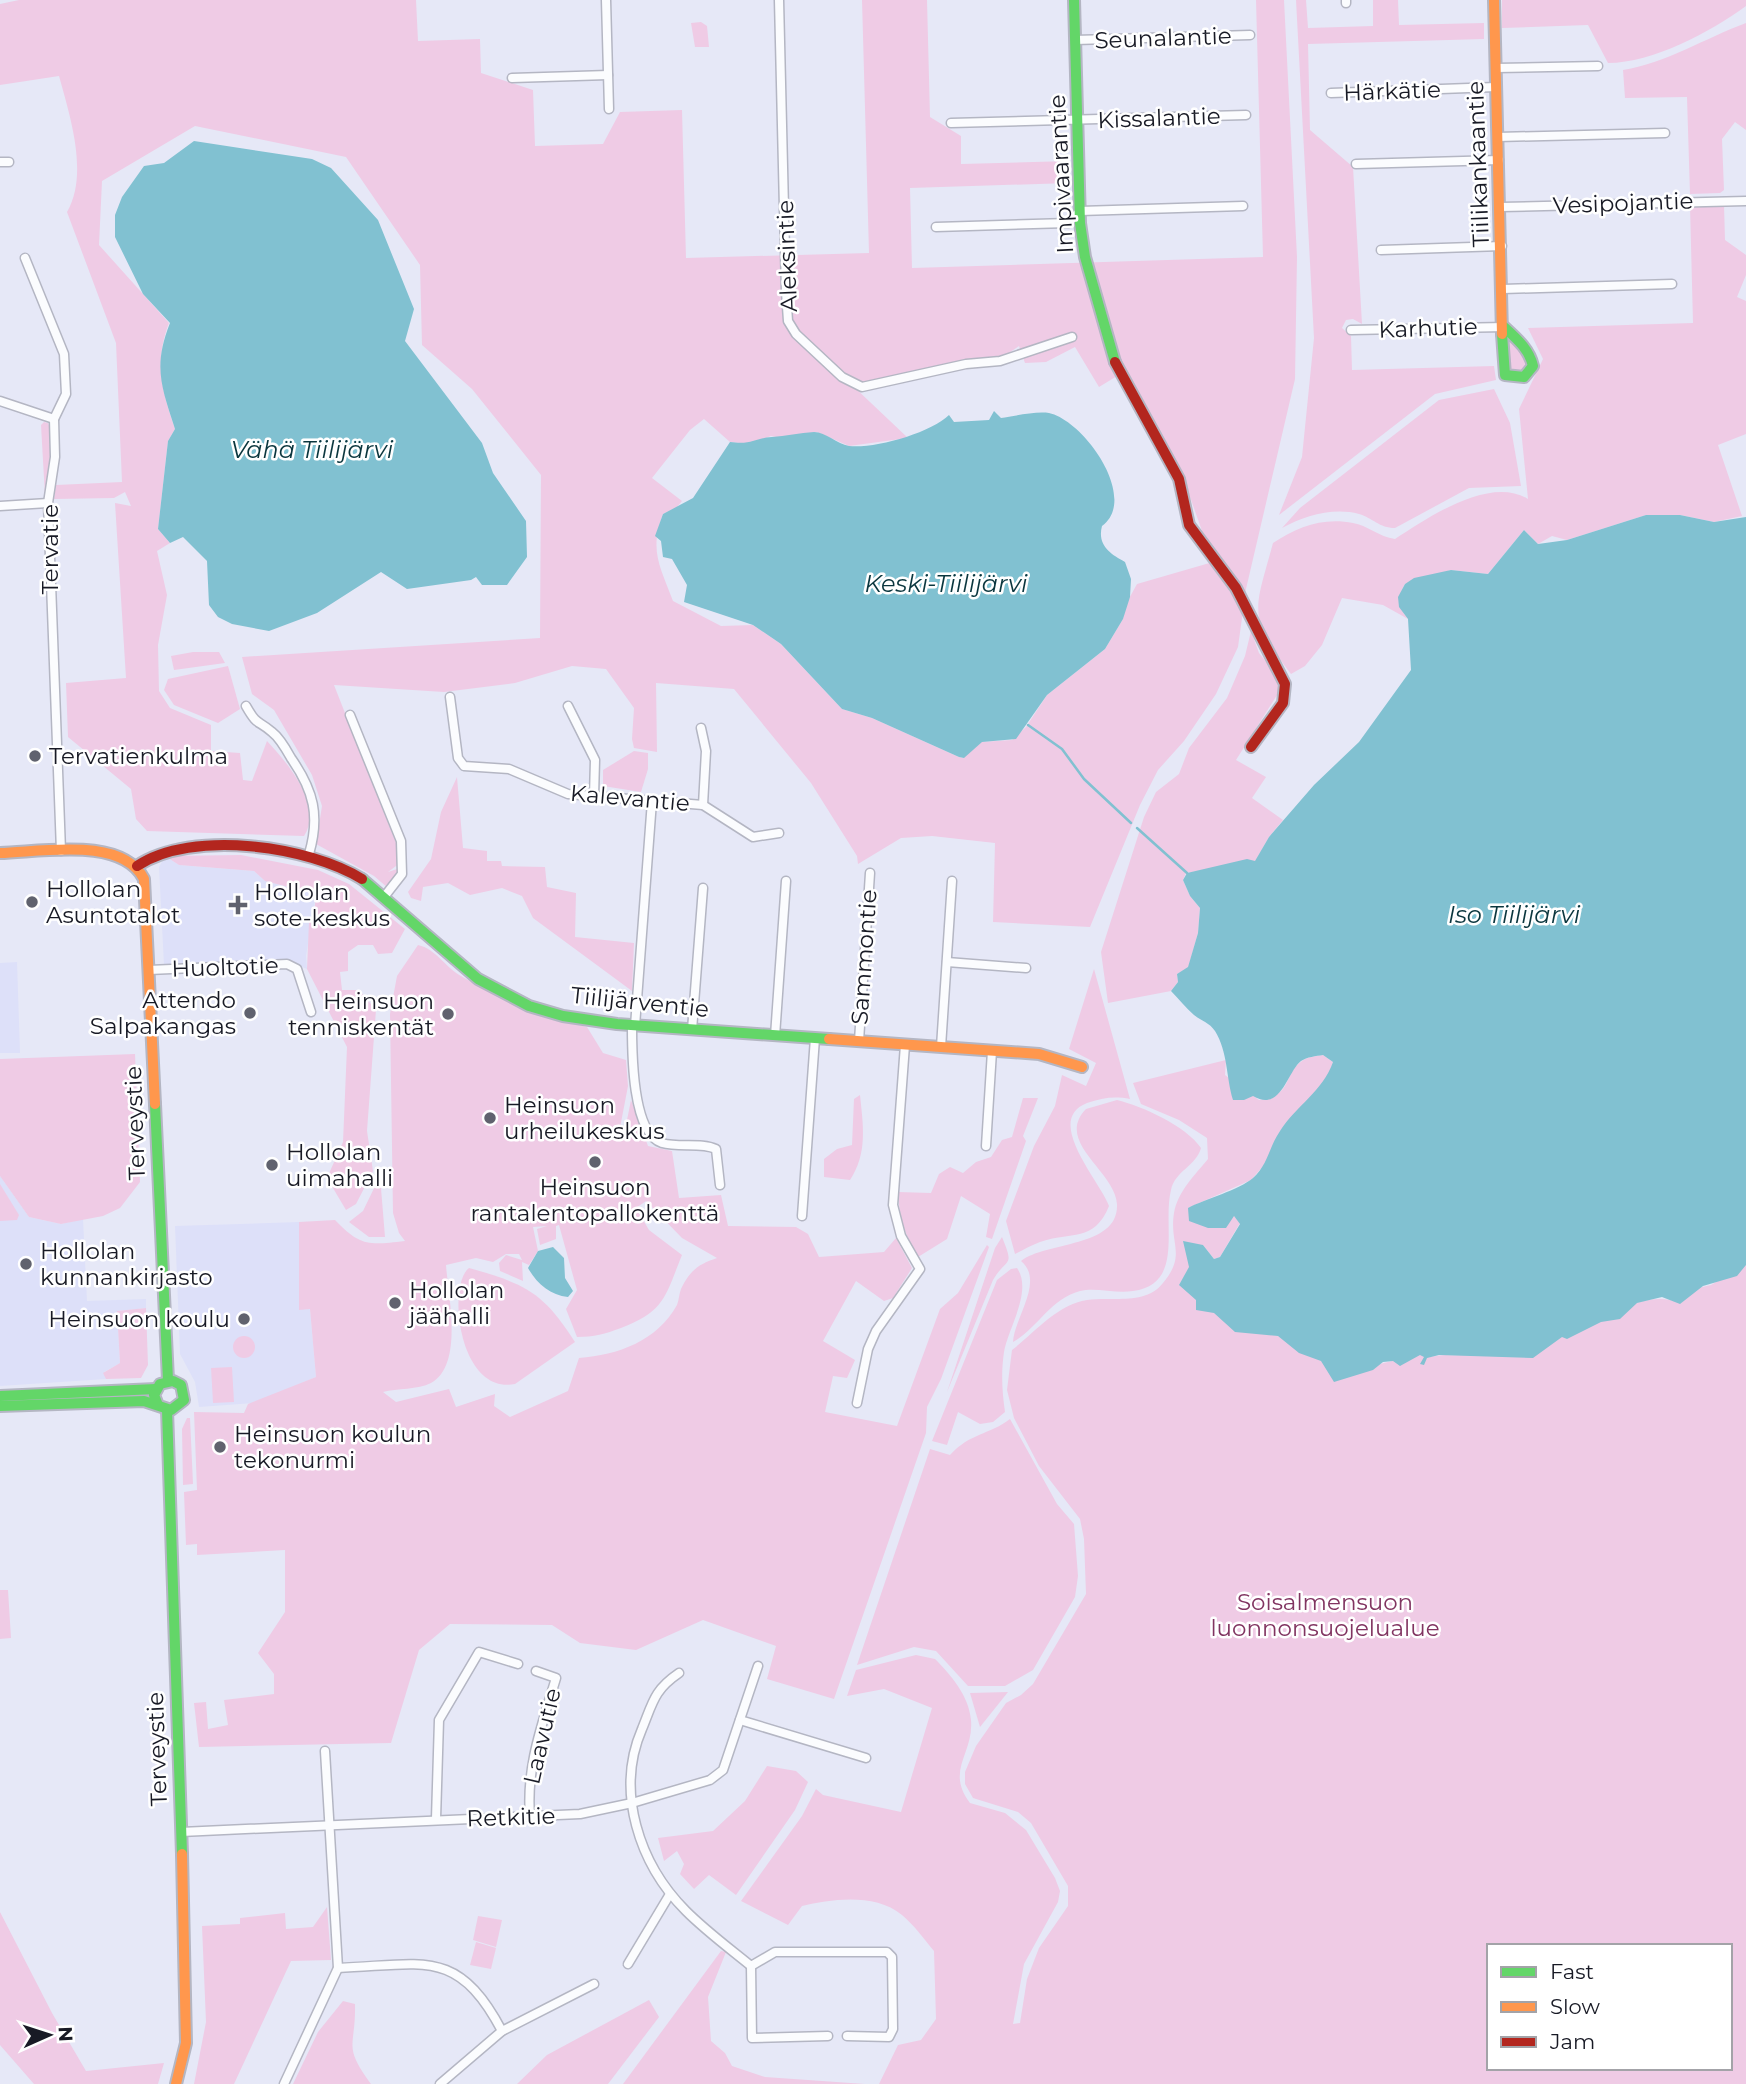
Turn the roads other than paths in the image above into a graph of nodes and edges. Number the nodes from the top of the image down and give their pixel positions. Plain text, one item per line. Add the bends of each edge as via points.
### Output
1 (606, 0) edge
2 (779, 0) edge
3 (1074, 0) edge
4 (1494, 0) edge
5 (1250, 35) dead end
6 (1075, 40) junction
7 (1598, 66) dead end
8 (1496, 68) junction
9 (608, 75) junction
10 (512, 78) dead end
11 (1496, 88) junction
12 (1331, 93) dead end
13 (609, 108) dead end
14 (1246, 115) dead end
15 (1074, 120) junction
16 (951, 123) dead end
17 (1665, 133) dead end
18 (1498, 137) junction
19 (1499, 159) junction
20 (1356, 164) dead end
21 (1746, 201) edge
22 (1243, 206) dead end
23 (1501, 207) junction
24 (1080, 211) junction
25 (936, 227) dead end
26 (1502, 246) junction
27 (1381, 250) dead end
28 (24, 258) dead end
29 (1672, 284) dead end
30 (1503, 289) junction
31 (1504, 327) junction
32 (1351, 330) dead end
33 (1072, 337) dead end
34 (0, 401) edge
35 (54, 419) junction
36 (48, 503) junction
37 (0, 506) edge
38 (450, 697) dead end
39 (246, 706) dead end
40 (568, 706) dead end
41 (350, 715) dead end
42 (701, 728) dead end
43 (1251, 747) dead end
44 (594, 796) junction
45 (652, 801) junction
46 (703, 805) junction
47 (779, 833) dead end
48 (61, 851) junction
49 (0, 853) edge
50 (309, 855) junction
51 (137, 866) junction
52 (870, 873) dead end
53 (786, 881) dead end
54 (952, 881) dead end
55 (703, 888) dead end
56 (384, 897) junction
57 (947, 962) junction
58 (1026, 968) dead end
59 (149, 970) junction
60 (311, 1012) dead end
61 (634, 1026) junction
62 (692, 1030) junction
63 (775, 1036) junction
64 (815, 1038) junction
65 (859, 1041) junction
66 (905, 1045) junction
67 (941, 1047) junction
68 (992, 1051) junction
69 (1082, 1068) dead end
70 (986, 1146) dead end
71 (720, 1185) dead end
72 (802, 1216) dead end
73 (168, 1380) junction
74 (156, 1389) junction
75 (0, 1396) edge
76 (858, 1404) dead end
77 (0, 1406) edge
78 (162, 1408) junction
79 (518, 1664) dead end
80 (758, 1667) dead end
81 (536, 1671) dead end
82 (679, 1673) dead end
83 (740, 1720) junction
84 (325, 1751) dead end
85 (866, 1758) dead end
86 (632, 1803) junction
87 (530, 1816) junction
88 (436, 1819) junction
89 (329, 1824) junction
90 (181, 1832) junction
91 (670, 1894) junction
92 (628, 1964) dead end
93 (751, 1966) junction
94 (338, 1968) junction
95 (594, 1984) dead end
96 (502, 2031) junction
97 (828, 2036) dead end
98 (847, 2036) dead end
99 (176, 2084) edge
100 (284, 2084) edge
101 (440, 2084) edge

1 - 9 street
2 - 33 street, Aleksintie via 786,292 788,321 796,334 842,377 862,387 1000,361
3 - 6 street, Impivaarantie
4 - 8 street, Tiilikankaantie
5 - 6 street, Seunalantie
6 - 15 street, Impivaarantie
7 - 8 street
8 - 11 street, Tiilikankaantie
9 - 10 street
9 - 13 street
11 - 12 street, Härkätie
11 - 18 street, Tiilikankaantie
14 - 15 street, Kissalantie
15 - 16 street, Kissalantie
15 - 24 street, Impivaarantie
17 - 18 street
18 - 19 street, Tiilikankaantie
19 - 20 street
19 - 23 street, Tiilikankaantie
21 - 23 street, Vesipojantie
22 - 24 street
23 - 26 street, Tiilikankaantie
24 - 25 street via 1068,223
24 - 43 street, Impivaarantie via 1085,257 1117,368 1179,479 1189,525 1236,588 1285,684 1283,703
26 - 27 street
26 - 30 street, Tiilikankaantie
28 - 35 street, Tervatie via 64,354 66,394
29 - 30 street
30 - 31 street, Tiilikankaantie
31 - 31 street, Tiilikankaantie via 1506,375 1524,377 1532,366 1531,358 1524,344
31 - 32 street, Karhutie
34 - 35 street
35 - 36 street, Tervatie via 55,457
36 - 37 street
36 - 48 street, Tervatie
38 - 44 street, Kalevantie via 460,763 509,769 558,792
39 - 50 street via 256,724 271,731 283,745 310,788 316,818
40 - 44 street via 595,760
41 - 56 street via 401,841 402,874
42 - 46 street via 706,751
44 - 45 street, Kalevantie
45 - 46 street, Kalevantie
45 - 61 street
46 - 47 street, Kalevantie via 752,836
48 - 49 street
48 - 51 street via 107,851
50 - 51 street, Tiilijärventie via 245,847 178,849 155,854
50 - 56 street, Tiilijärventie via 360,877
51 - 59 street, Terveystie via 145,889
52 - 65 street, Sammontie
53 - 63 street
54 - 57 street
55 - 62 street
56 - 61 street, Tiilijärventie via 472,976 499,993 570,1018
57 - 58 street
57 - 67 street
59 - 60 street, Huoltotie via 288,964 296,969
59 - 73 street, Terveystie
61 - 62 street, Tiilijärventie
61 - 71 street via 635,1083 646,1130 664,1144 716,1149
62 - 63 street, Tiilijärventie
63 - 64 street, Tiilijärventie
64 - 65 street, Tiilijärventie
64 - 72 street
65 - 66 street, Tiilijärventie
66 - 67 street, Tiilijärventie
66 - 76 street via 893,1205 901,1236 920,1269 876,1331
67 - 68 street, Tiilijärventie
68 - 69 street, Tiilijärventie via 1054,1056
68 - 70 street
73 - 74 street
73 - 78 street via 181,1385 185,1396 179,1407
74 - 75 street
74 - 78 street
77 - 78 street via 144,1401
78 - 90 street, Terveystie
79 - 88 street via 479,1652 439,1720
80 - 83 street, Retkitie
81 - 87 street, Laavutie via 556,1678 531,1763 527,1786
82 - 86 street via 660,1686 639,1734 629,1782
83 - 85 street
83 - 86 street, Retkitie via 718,1776
84 - 89 street
86 - 87 street, Retkitie via 580,1815
86 - 91 street via 646,1854
87 - 88 street, Retkitie
88 - 89 street, Retkitie
89 - 90 street, Retkitie
89 - 94 street
90 - 99 street, Terveystie via 188,2019
91 - 92 street
91 - 93 street
93 - 97 street via 752,2038
93 - 98 street via 775,1952 887,1952 892,1957 890,2037
94 - 96 street via 421,1964 456,1973 482,1995
94 - 100 street
95 - 96 street
96 - 101 street

